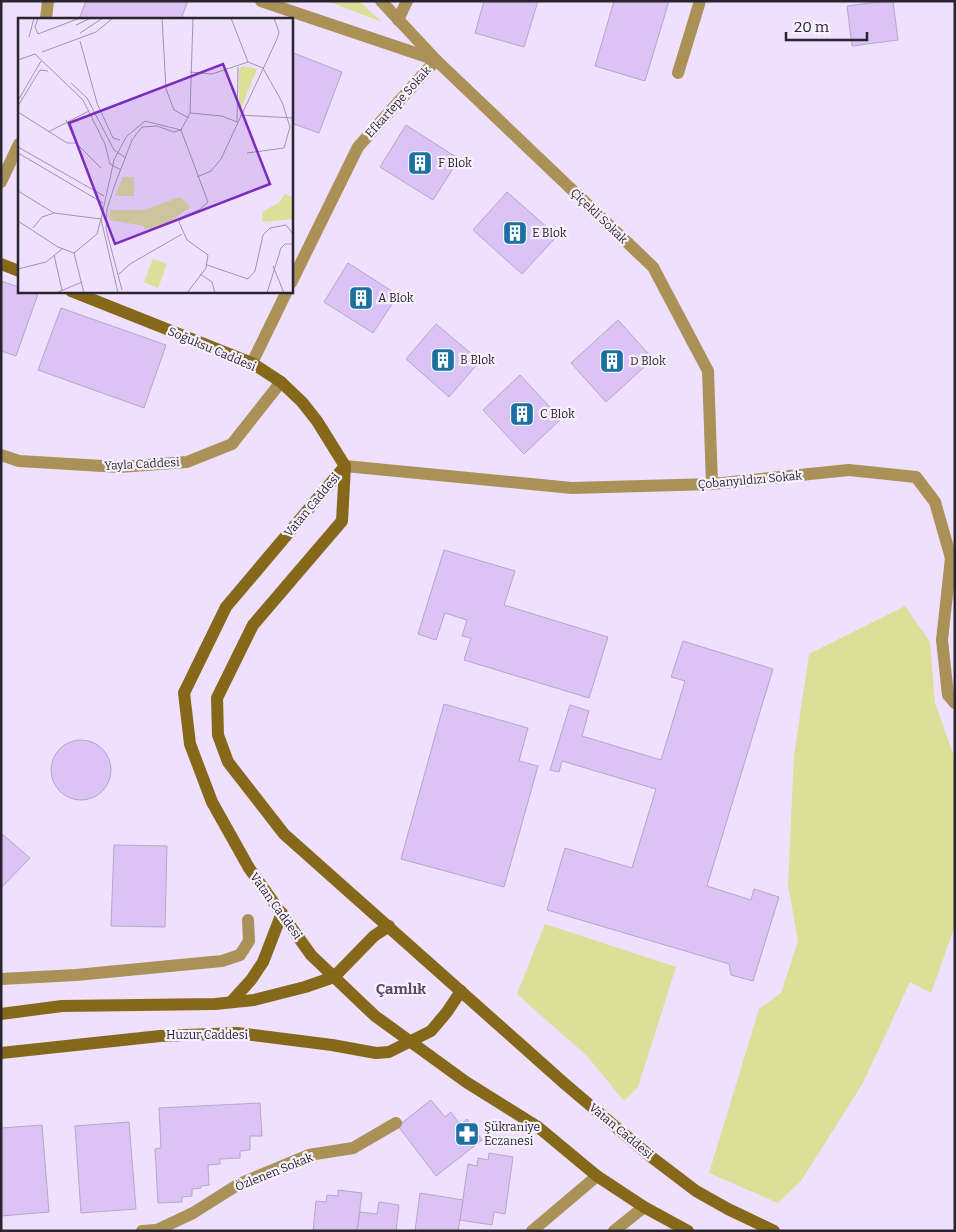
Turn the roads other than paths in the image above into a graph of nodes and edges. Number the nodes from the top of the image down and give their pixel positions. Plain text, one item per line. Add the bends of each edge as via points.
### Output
1 (48, 1) edge
2 (260, 1) edge
3 (381, 1) edge
4 (407, 1) edge
5 (700, 1) edge
6 (46, 18) edge
7 (398, 20) junction
8 (436, 60) junction
9 (678, 73) dead end
10 (18, 146) edge
11 (1, 182) edge
12 (1, 264) edge
13 (18, 271) edge
14 (292, 281) edge
15 (74, 292) edge
16 (287, 292) edge
17 (252, 363) junction
18 (281, 382) junction
19 (1, 455) edge
20 (345, 466) junction
21 (712, 484) junction
22 (955, 703) edge
23 (282, 913) junction
24 (248, 920) dead end
25 (389, 926) junction
26 (334, 977) junction
27 (1, 979) edge
28 (461, 991) junction
29 (231, 1002) junction
30 (1, 1014) edge
31 (409, 1041) junction
32 (1, 1053) edge
33 (396, 1123) dead end
34 (597, 1176) junction
35 (644, 1207) junction
36 (155, 1230) edge
37 (142, 1231) edge
38 (532, 1231) edge
39 (614, 1231) edge
40 (688, 1231) edge
41 (774, 1231) edge

1 - 6 street
2 - 8 street, Efkartepe Sokak
3 - 7 street, Çiçekli Sokak
4 - 7 street
5 - 9 street
7 - 8 street, Çiçekli Sokak
8 - 14 street, Efkartepe Sokak via 358,147
8 - 21 street, Çiçekli Sokak via 653,267 708,371
10 - 11 street
12 - 13 street
15 - 17 street, Soğuksu Caddesi
16 - 17 street
17 - 18 street, Soğuksu Caddesi
18 - 19 street, Yayla Caddesi via 232,444 187,462 119,467 19,460
18 - 20 street, Soğuksu Caddesi via 317,421
20 - 21 street, Çobanyıldızı Sokak via 572,488
20 - 23 street, Vatan Caddesi via 226,607 184,693 190,744 212,802 249,868
20 - 25 street, Vatan Caddesi via 342,520 253,625 217,698 218,735 228,762 284,834
21 - 22 street, Çobanyıldızı Sokak via 850,470 916,477 935,502 951,558 942,640 948,695
23 - 26 street, Vatan Caddesi via 311,954
23 - 29 street via 263,962
24 - 27 street via 249,941 240,955 222,961
25 - 26 street via 374,936
25 - 28 street, Vatan Caddesi
26 - 29 street via 254,1000
26 - 31 street, Vatan Caddesi via 375,1016
28 - 31 street, Huzur Caddesi via 431,1031
28 - 41 street, Vatan Caddesi via 658,1162 696,1191
29 - 30 street via 62,1006
31 - 32 street, Huzur Caddesi via 389,1052 376,1053 227,1033 160,1036
31 - 34 street, Vatan Caddesi via 538,1127
33 - 36 street, Özlenen Sokak via 353,1148 310,1156 239,1184 193,1213
34 - 35 street, Vatan Caddesi
34 - 38 street
35 - 39 street
35 - 40 street, Vatan Caddesi
36 - 37 street

